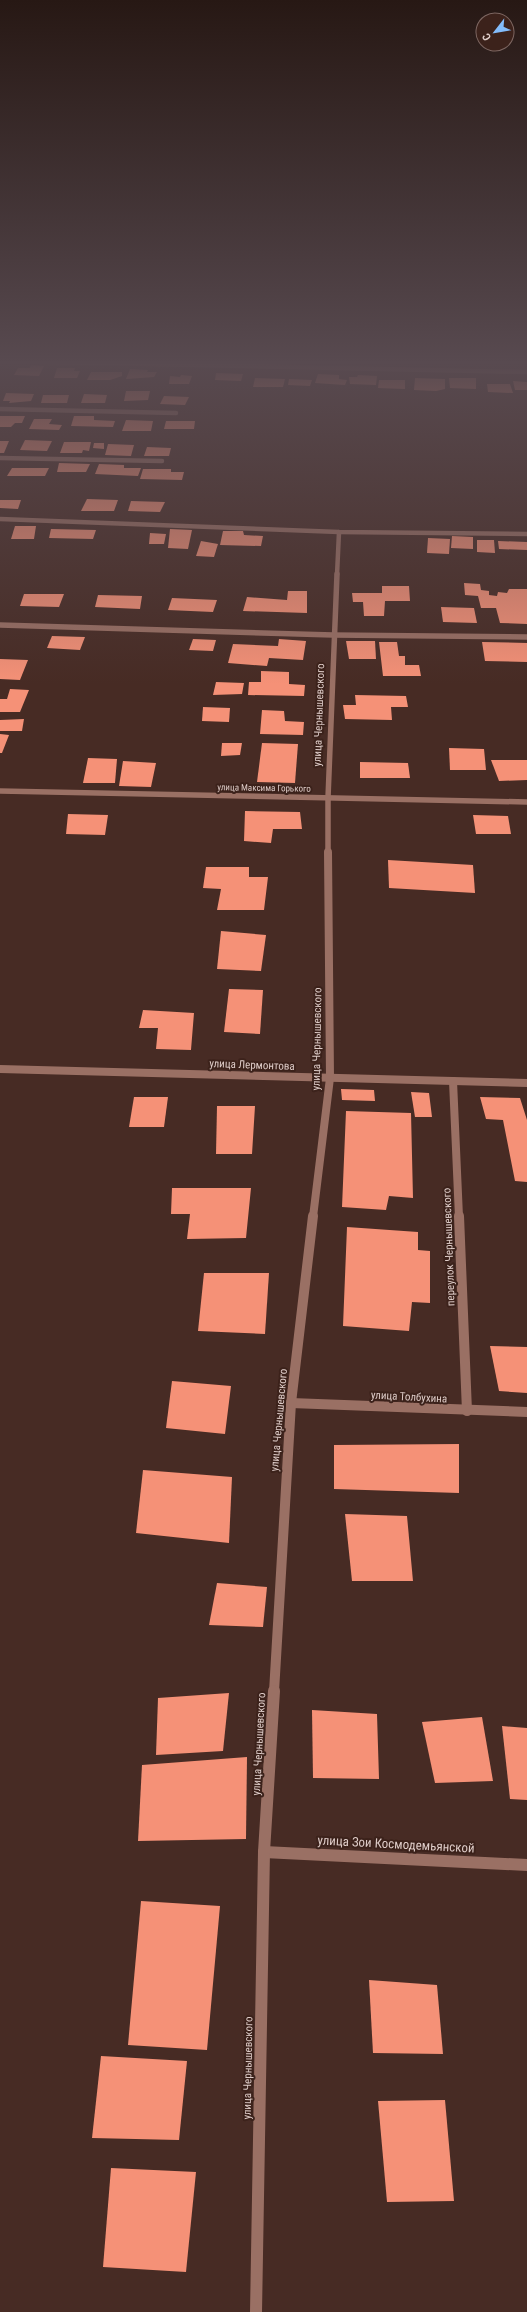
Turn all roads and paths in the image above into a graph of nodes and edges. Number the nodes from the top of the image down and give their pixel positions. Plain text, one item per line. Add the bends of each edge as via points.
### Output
1 (0, 519) edge
2 (339, 532) junction
3 (527, 534) edge
4 (0, 625) edge
5 (333, 635) junction
6 (527, 637) edge
7 (0, 791) edge
8 (328, 798) junction
9 (527, 802) edge
10 (0, 1069) edge
11 (330, 1078) junction
12 (453, 1081) junction
13 (527, 1083) edge
14 (291, 1403) junction
15 (467, 1411) junction
16 (527, 1412) edge
17 (264, 1852) junction
18 (527, 1865) edge
19 (256, 2312) edge

1 - 2 street
2 - 3 street
2 - 5 street, улица Чернышевского
4 - 5 street
5 - 6 street
5 - 8 street, улица Чернышевского
7 - 8 street, улица Максима Горького
8 - 9 street, улица Максима Горького
8 - 11 street, улица Чернышевского
10 - 11 street, улица Лермонтова
11 - 12 street, улица Лермонтова
11 - 14 street, улица Чернышевского
12 - 13 street, улица Лермонтова
12 - 15 street, переулок Чернышевского
14 - 15 street, улица Толбухина
14 - 17 street, улица Чернышевского
15 - 16 street, улица Толбухина
17 - 18 street, улица Зои Космодемьянской
17 - 19 street, улица Чернышевского

